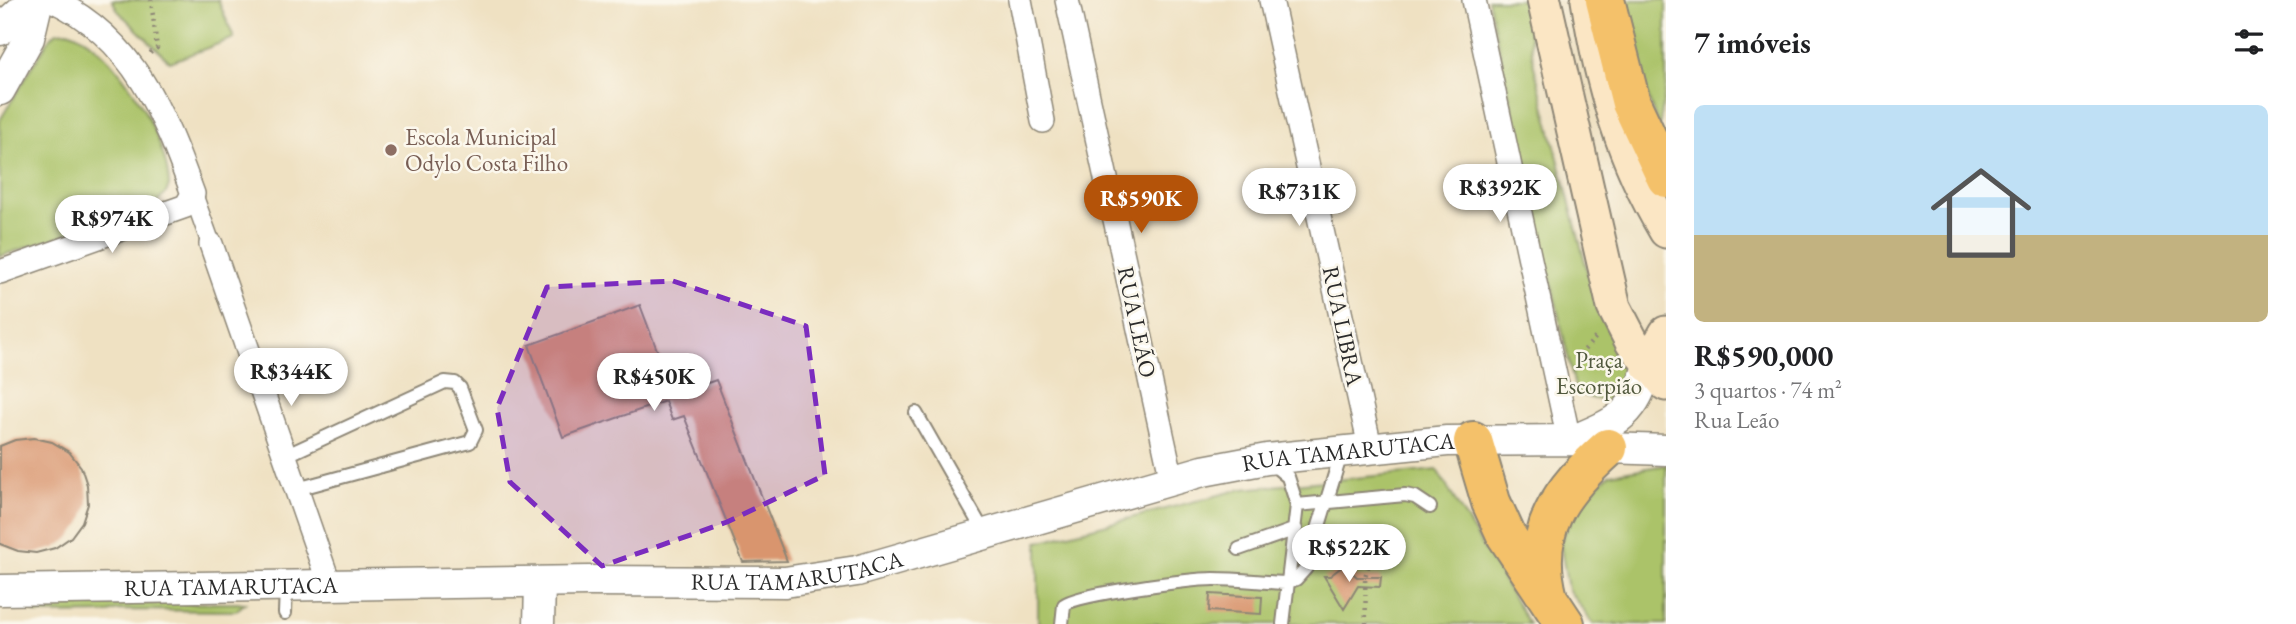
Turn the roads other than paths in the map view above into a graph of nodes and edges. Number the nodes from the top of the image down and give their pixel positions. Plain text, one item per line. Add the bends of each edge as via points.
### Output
1 (33, 0) edge
2 (38, 0) edge
3 (52, 0) edge
4 (1020, 0) edge
5 (1067, 0) edge
6 (1271, 0) edge
7 (1474, 0) edge
8 (1544, 0) edge
9 (1588, 0) edge
10 (1605, 0) edge
11 (0, 30) edge
12 (0, 90) edge
13 (1043, 121) dead end
14 (1666, 178) edge
15 (193, 197) junction
16 (1666, 231) edge
17 (211, 244) joint
18 (0, 272) edge
19 (1666, 333) edge
20 (1657, 375) edge
21 (916, 413) dead end
22 (1473, 441) junction
23 (1584, 442) junction
24 (1356, 449) junction
25 (1666, 450) edge
26 (285, 456) junction
27 (1267, 459) junction
28 (1172, 480) junction
29 (297, 489) junction
30 (1326, 502) junction
31 (1297, 505) junction
32 (1430, 507) dead end
33 (1296, 529) junction
34 (986, 534) junction
35 (1239, 549) dead end
36 (540, 583) junction
37 (1285, 583) junction
38 (330, 586) junction
39 (1, 590) edge
40 (1557, 612) edge
41 (539, 624) edge
42 (1062, 624) edge
43 (1283, 624) edge

1 - 11 street
2 - 12 street via 29,38
3 - 15 street via 89,20 132,66 159,105
4 - 13 street
5 - 28 street, RUA LEÃO
6 - 24 street, RUA LIBRA
7 - 23 street
8 - 20 main road via 1609,289 1620,323
9 - 16 main road via 1597,58 1623,146
10 - 14 highway via 1631,103
15 - 17 street
15 - 18 street via 186,206
17 - 26 street
19 - 20 main road
20 - 23 street, RUA TAMARUTACA via 1626,414
21 - 34 lane
22 - 23 street, RUA TAMARUTACA
22 - 24 street, RUA TAMARUTACA
22 - 40 highway via 1498,520
23 - 25 street, RUA TAMARUTACA
23 - 40 highway via 1573,480 1552,515 1542,554 1541,573
24 - 27 street, RUA TAMARUTACA
24 - 30 lane
26 - 29 street
26 - 29 lane via 445,382 460,388 476,430 470,442
27 - 28 street, RUA TAMARUTACA
27 - 31 lane via 1288,477
28 - 34 street, RUA TAMARUTACA
29 - 38 street
30 - 31 lane
30 - 32 lane via 1405,495
30 - 37 lane via 1306,568
31 - 33 lane
33 - 35 lane
33 - 37 lane
34 - 36 street, RUA TAMARUTACA via 857,571 811,579
36 - 38 street, RUA TAMARUTACA
36 - 41 street
37 - 42 lane via 1208,579 1094,595 1064,605
37 - 43 lane
38 - 39 street, RUA TAMARUTACA via 286,600

